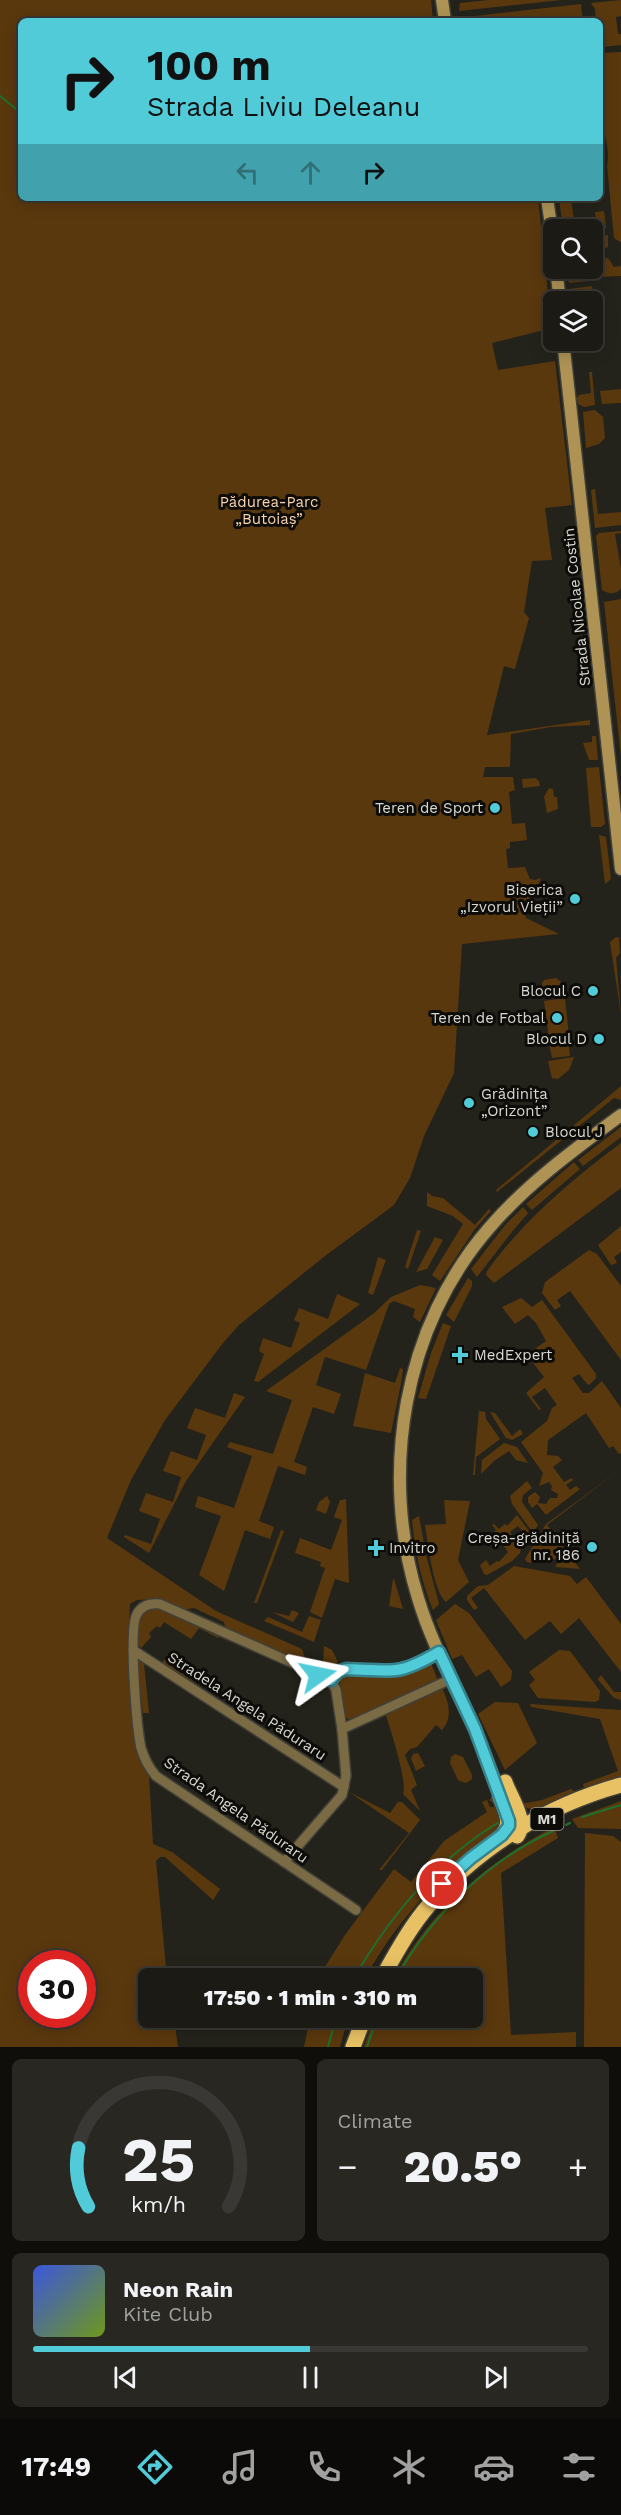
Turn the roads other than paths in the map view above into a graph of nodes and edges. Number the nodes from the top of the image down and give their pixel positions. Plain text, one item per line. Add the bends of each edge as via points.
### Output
1 (442, 0) edge
2 (445, 18) edge
3 (548, 201) edge
4 (551, 219) edge
5 (564, 351) edge
6 (621, 869) edge
7 (621, 1115) edge
8 (133, 1650) junction
9 (439, 1652) junction
10 (451, 1679) junction
11 (331, 1680) junction
12 (342, 1729) junction
13 (501, 1780) junction
14 (621, 1783) edge
15 (344, 1787) junction
16 (621, 1792) edge
17 (522, 1826) junction
18 (284, 1862) junction
19 (356, 1910) dead end
20 (412, 1928) junction
21 (388, 1968) edge
22 (360, 2028) edge
23 (353, 2047) edge

1 - 2 main road
3 - 4 main road
5 - 6 main road, Strada Nicolae Costin
7 - 9 main road via 542,1176 490,1227 447,1290 419,1357 400,1446 400,1495 410,1569
8 - 11 street, Strada Angela Păduraru via 137,1614 148,1604 160,1604
8 - 15 street, Stradela Angela Păduraru
8 - 18 street, Strada Angela Păduraru via 141,1745 150,1770
9 - 10 main road
9 - 11 street via 403,1670 346,1669
10 - 12 street
10 - 13 main road
11 - 12 street
12 - 15 street, Stradela Angela Păduraru
13 - 14 highway, M1 via 518,1807 528,1813 539,1813 596,1788
13 - 17 highway, M1
13 - 20 highway, M1 via 509,1821 507,1830 442,1884 423,1905
14 - 17 highway, M1
15 - 18 street via 337,1802
16 - 17 highway, M1 via 581,1803 537,1825
16 - 20 highway, M1 via 576,1809 517,1841
17 - 20 highway, M1 via 517,1836 475,1866
18 - 19 street, Strada Angela Păduraru
20 - 21 highway, M1
22 - 23 highway

